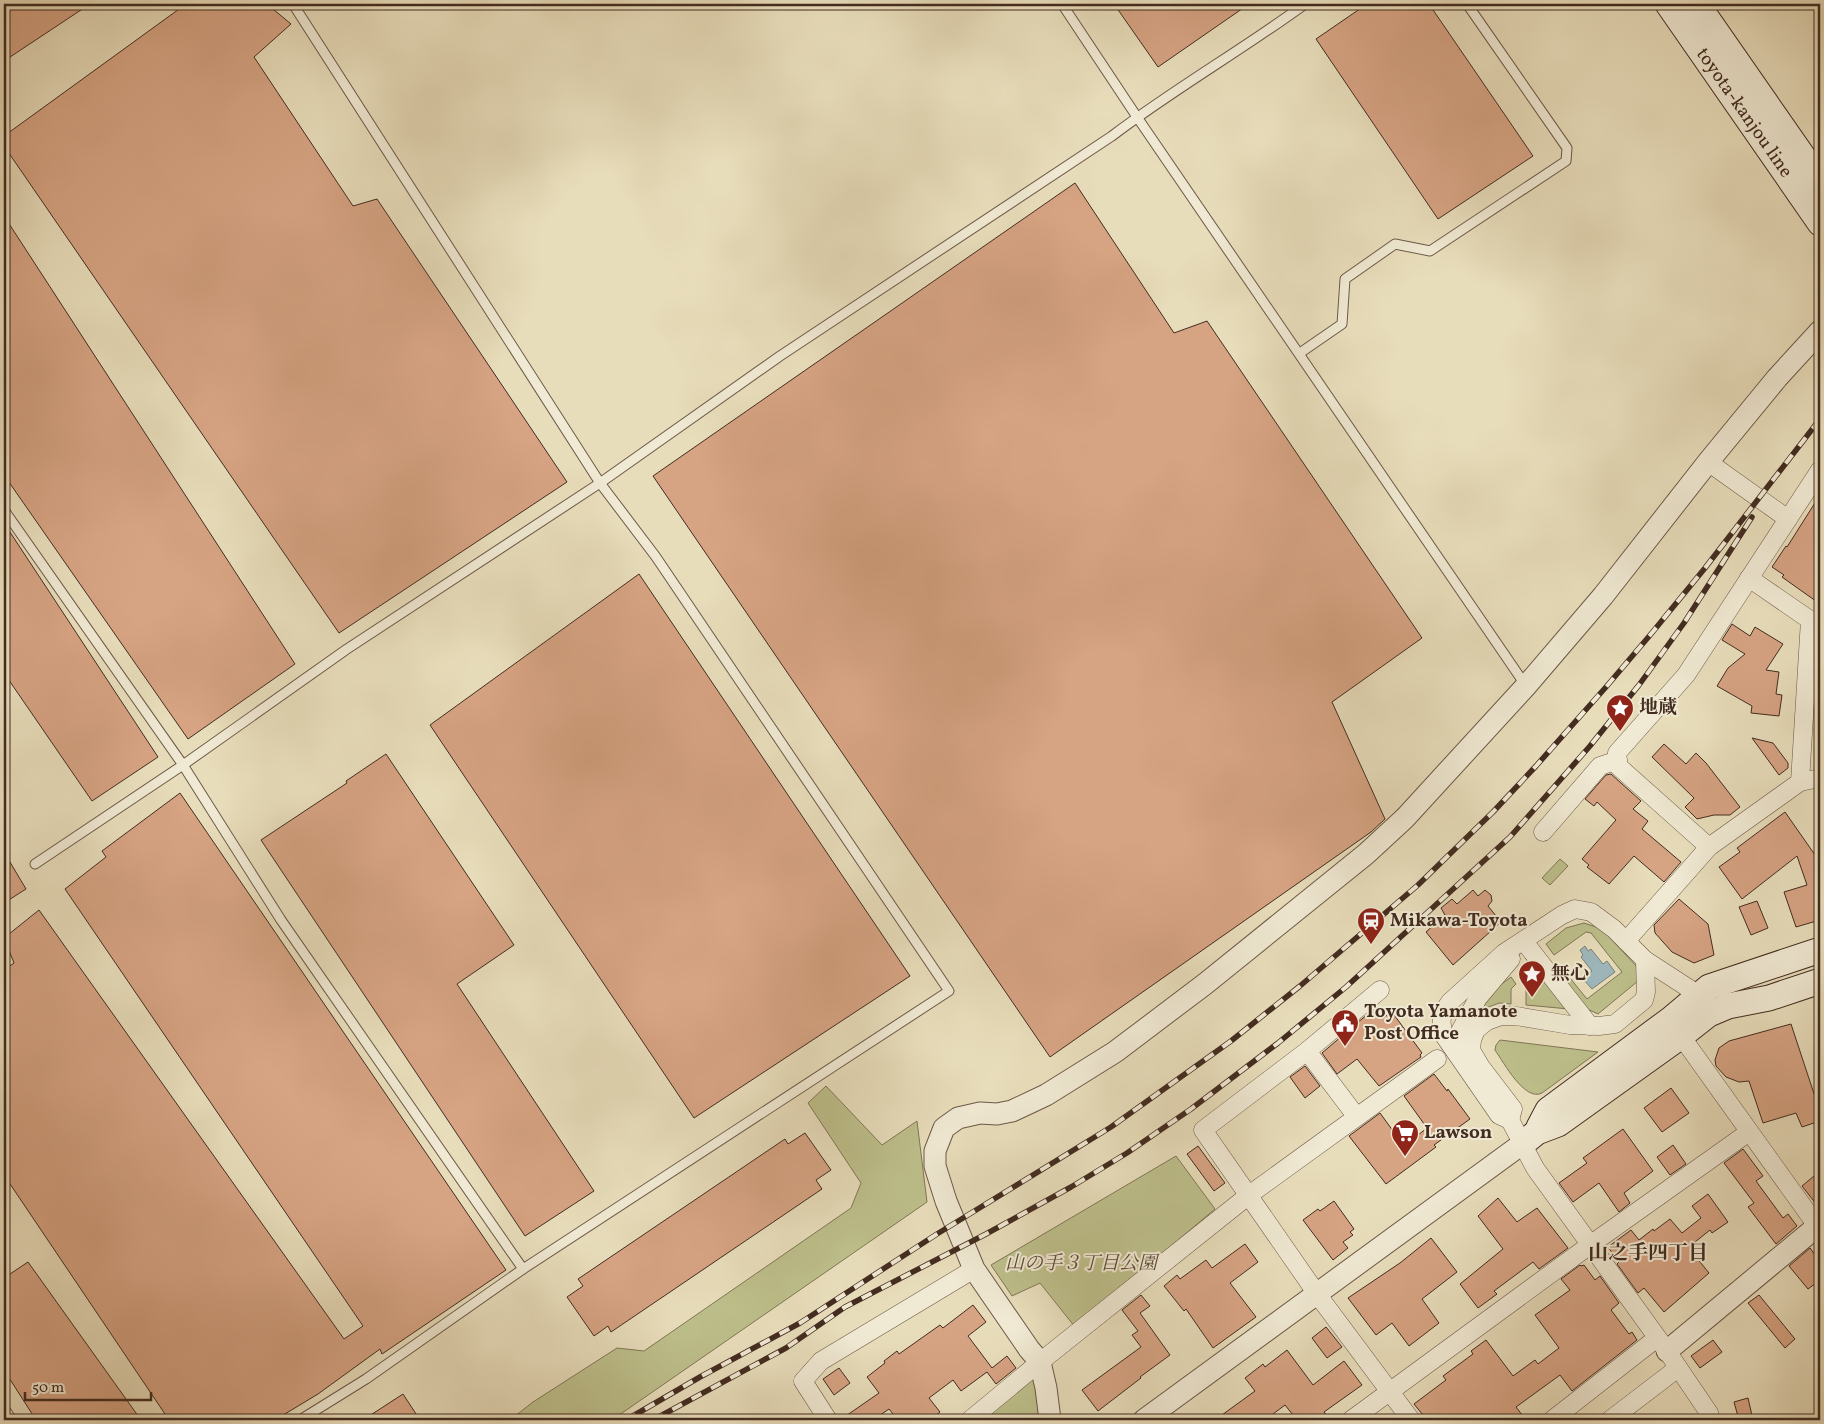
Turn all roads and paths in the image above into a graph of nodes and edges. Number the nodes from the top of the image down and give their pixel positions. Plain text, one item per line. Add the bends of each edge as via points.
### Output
1 (293, 4) edge
2 (1062, 4) edge
3 (1305, 4) edge
4 (1467, 4) edge
5 (1668, 4) edge
6 (1697, 4) edge
7 (1137, 117) junction
8 (1820, 181) edge
9 (1820, 223) edge
10 (1820, 331) edge
11 (1300, 353) junction
12 (1708, 462) junction
13 (1820, 470) edge
14 (600, 483) junction
15 (4, 510) edge
16 (1788, 519) junction
17 (1749, 578) junction
18 (1526, 686) junction
19 (1618, 760) junction
20 (183, 765) junction
21 (1820, 778) edge
22 (1800, 782) junction
23 (1543, 832) dead end
24 (1709, 847) junction
25 (35, 864) dead end
26 (1544, 928) junction
27 (1626, 941) junction
28 (1526, 944) junction
29 (1820, 950) edge
30 (1645, 960) junction
31 (1820, 981) edge
32 (1380, 990) dead end
33 (1699, 995) junction
34 (1590, 1026) junction
35 (1681, 1036) junction
36 (1307, 1051) junction
37 (1460, 1057) junction
38 (1437, 1059) dead end
39 (1356, 1116) junction
40 (1510, 1120) junction
41 (1749, 1132) junction
42 (1530, 1138) junction
43 (1249, 1195) junction
44 (1819, 1225) edge
45 (1590, 1246) junction
46 (523, 1269) junction
47 (974, 1269) junction
48 (1317, 1294) junction
49 (1667, 1352) junction
50 (1040, 1362) junction
51 (1390, 1392) junction
52 (4, 1408) edge
53 (12, 1420) edge
54 (300, 1420) edge
55 (828, 1420) edge
56 (970, 1420) edge
57 (1050, 1420) edge
58 (1144, 1420) edge
59 (1351, 1420) edge
60 (1411, 1420) edge
61 (1552, 1420) edge
62 (1610, 1420) edge
63 (1711, 1420) edge

1 - 14 lane
2 - 7 lane
3 - 7 lane
4 - 11 lane via 1567,148 1566,162 1430,251 1395,244 1345,279 1342,324
5 - 9 main road, toyota-kanjou line
6 - 8 main road, toyota-kanjou line
7 - 11 lane
7 - 14 lane via 780,356
10 - 12 street
11 - 18 lane
12 - 16 street
12 - 18 street via 1603,596
13 - 16 street
14 - 20 lane via 348,649
14 - 46 lane via 656,557 949,991
15 - 20 lane
16 - 17 street
17 - 19 street via 1686,675 1617,753
17 - 22 street via 1810,620
18 - 47 street via 1405,818 1366,854 1205,984 1115,1052 1046,1095 1012,1111 958,1118 944,1128 935,1151 935,1166
19 - 23 street via 1600,766
19 - 24 street via 1618,766
20 - 25 lane
20 - 46 lane via 281,920
21 - 22 street
22 - 24 street
24 - 27 street
26 - 27 street via 1575,909 1591,912
26 - 28 street
26 - 37 street via 1504,952 1475,977 1444,1011 1442,1029
27 - 30 street
28 - 34 street
28 - 37 street via 1478,998 1458,1035
29 - 33 main road via 1709,987
30 - 33 street
30 - 34 street via 1644,1000 1615,1024
31 - 35 main road via 1769,998 1728,1006 1709,1014
32 - 36 street
33 - 42 main road via 1548,1110
34 - 40 street via 1501,1016 1476,1030 1471,1050 1512,1109
35 - 41 street
35 - 42 main road via 1556,1126
36 - 39 street
36 - 43 street via 1203,1130
37 - 40 street via 1499,1115
38 - 39 street
39 - 43 street
40 - 42 street
41 - 44 street
41 - 45 street
42 - 45 street via 1534,1168
42 - 48 street
43 - 48 street
43 - 50 street
44 - 49 street
45 - 49 street
45 - 51 street
46 - 54 lane via 366,1379
47 - 50 street
47 - 55 street via 821,1361 804,1381
48 - 51 street
48 - 58 street
49 - 61 street
49 - 62 street
49 - 63 street
50 - 56 street
50 - 57 street
51 - 59 street
51 - 60 street
52 - 53 lane

